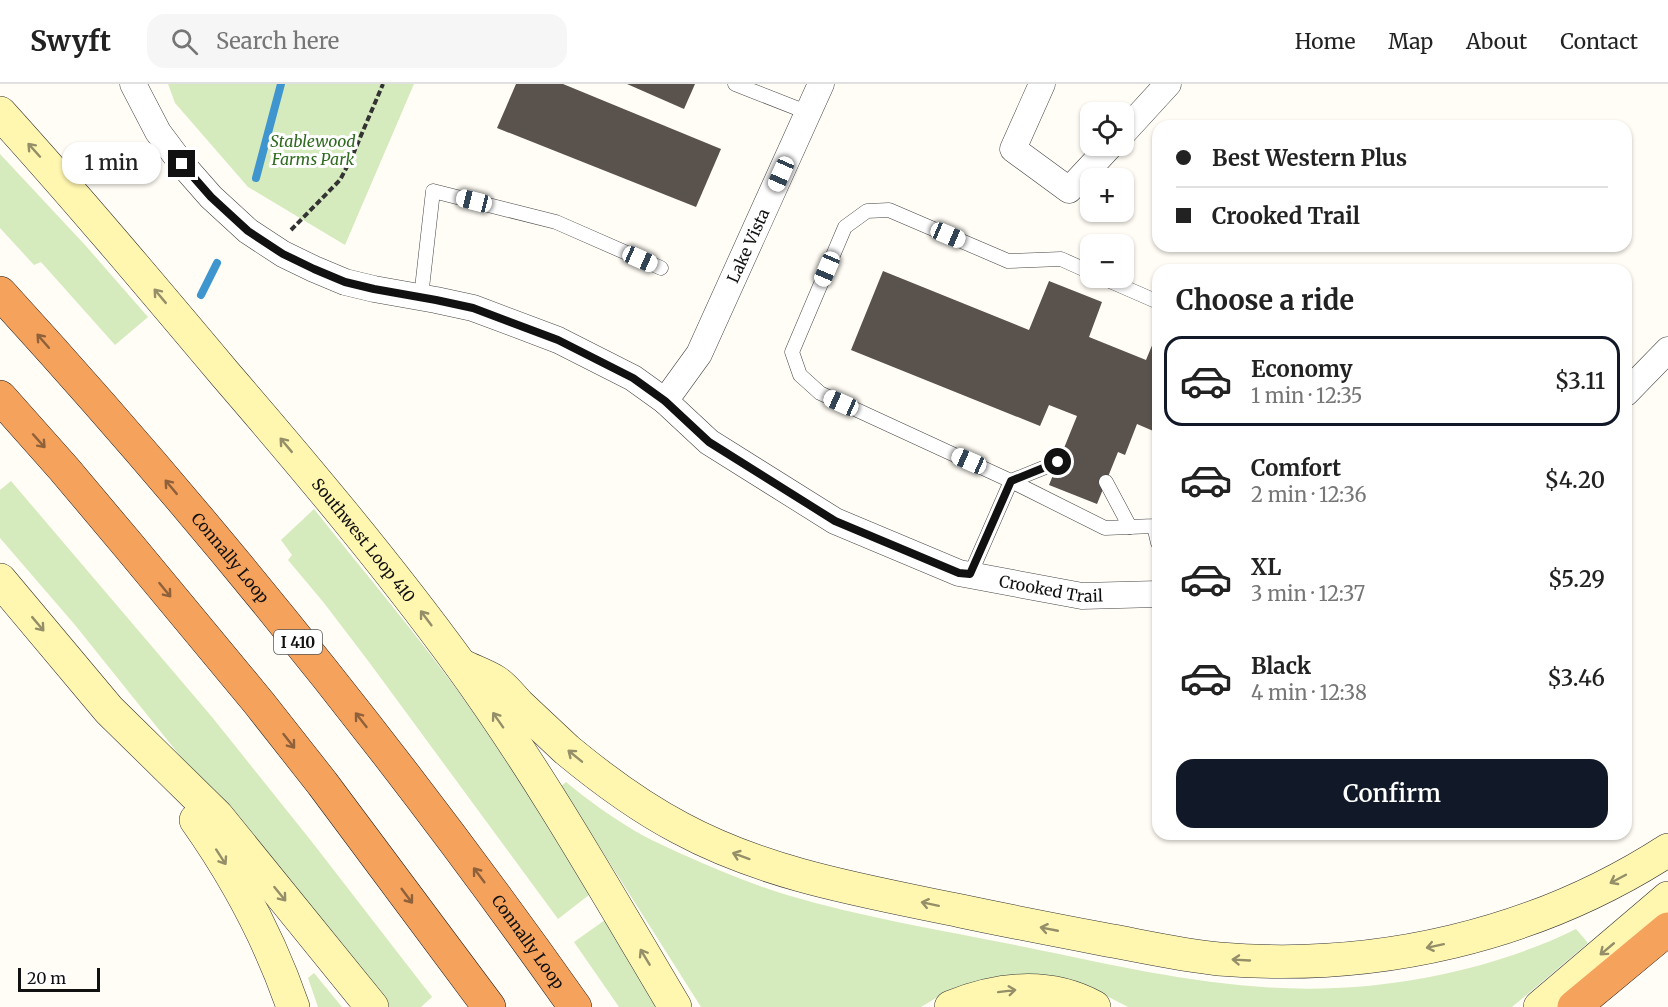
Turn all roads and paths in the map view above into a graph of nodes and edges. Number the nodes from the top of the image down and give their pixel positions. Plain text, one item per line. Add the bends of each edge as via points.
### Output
1 (134, 84) edge
2 (383, 84) edge
3 (735, 84) edge
4 (821, 84) edge
5 (1042, 84) edge
6 (1168, 84) edge
7 (0, 113) edge
8 (809, 113) junction
9 (1134, 121) edge
10 (1101, 156) edge
11 (273, 247) junction
12 (661, 268) dead end
13 (1080, 268) edge
14 (1126, 288) edge
15 (0, 293) edge
16 (421, 297) junction
17 (1152, 299) edge
18 (1668, 350) edge
19 (1632, 387) edge
20 (0, 397) edge
21 (665, 401) junction
22 (1058, 462) dead end
23 (1011, 481) junction
24 (1106, 482) dead end
25 (1152, 525) edge
26 (1130, 527) junction
27 (970, 574) junction
28 (0, 580) edge
29 (1152, 594) edge
30 (461, 665) junction
31 (109, 710) junction
32 (1668, 850) edge
33 (1668, 898) edge
34 (1668, 929) edge
35 (293, 1007) edge
36 (372, 1007) edge
37 (489, 1007) edge
38 (575, 1007) edge
39 (675, 1007) edge
40 (951, 1007) edge
41 (1094, 1007) edge
42 (1540, 1007) edge
43 (1574, 1007) edge

1 - 11 street, Crooked Trail via 158,132 182,164 248,231
2 - 11 path via 340,180
3 - 8 lane
4 - 8 street, Lake Vista
5 - 10 street via 1013,149 1069,190
6 - 9 street
30 -> 7 main road, Southwest Loop 410 via 324,489
8 - 21 street, Lake Vista via 699,354
11 - 16 street, Crooked Trail via 345,282
12 - 16 lane via 556,222 434,191
13 - 23 lane via 1061,259 1008,261 889,210 867,211 845,227 792,352 800,375 820,393
14 - 17 lane
38 -> 15 highway, Connally Loop / I 410 via 426,804 291,632 162,476
16 - 21 street, Crooked Trail via 473,308 558,340 633,378
18 - 19 street
20 -> 37 highway via 129,544 259,703
21 - 27 street, Crooked Trail via 709,442 835,521 959,573
22 - 23 lane
23 - 26 lane via 1105,528
23 - 27 lane
24 - 26 lane
25 - 26 lane
27 - 29 street, Crooked Trail via 1082,596
28 -> 31 main road
32 -> 30 main road via 1618,880 1555,909 1488,933 1423,948 1290,962 1173,953 834,884 738,855 680,828 630,797 582,762 498,683
39 -> 30 main road, Southwest Loop 410 via 546,790
31 -> 35 main road via 228,868 266,941
31 -> 36 main road via 217,816
33 -> 42 main road
34 - 43 highway
40 -> 41 main road via 990,994 1027,989 1066,995

